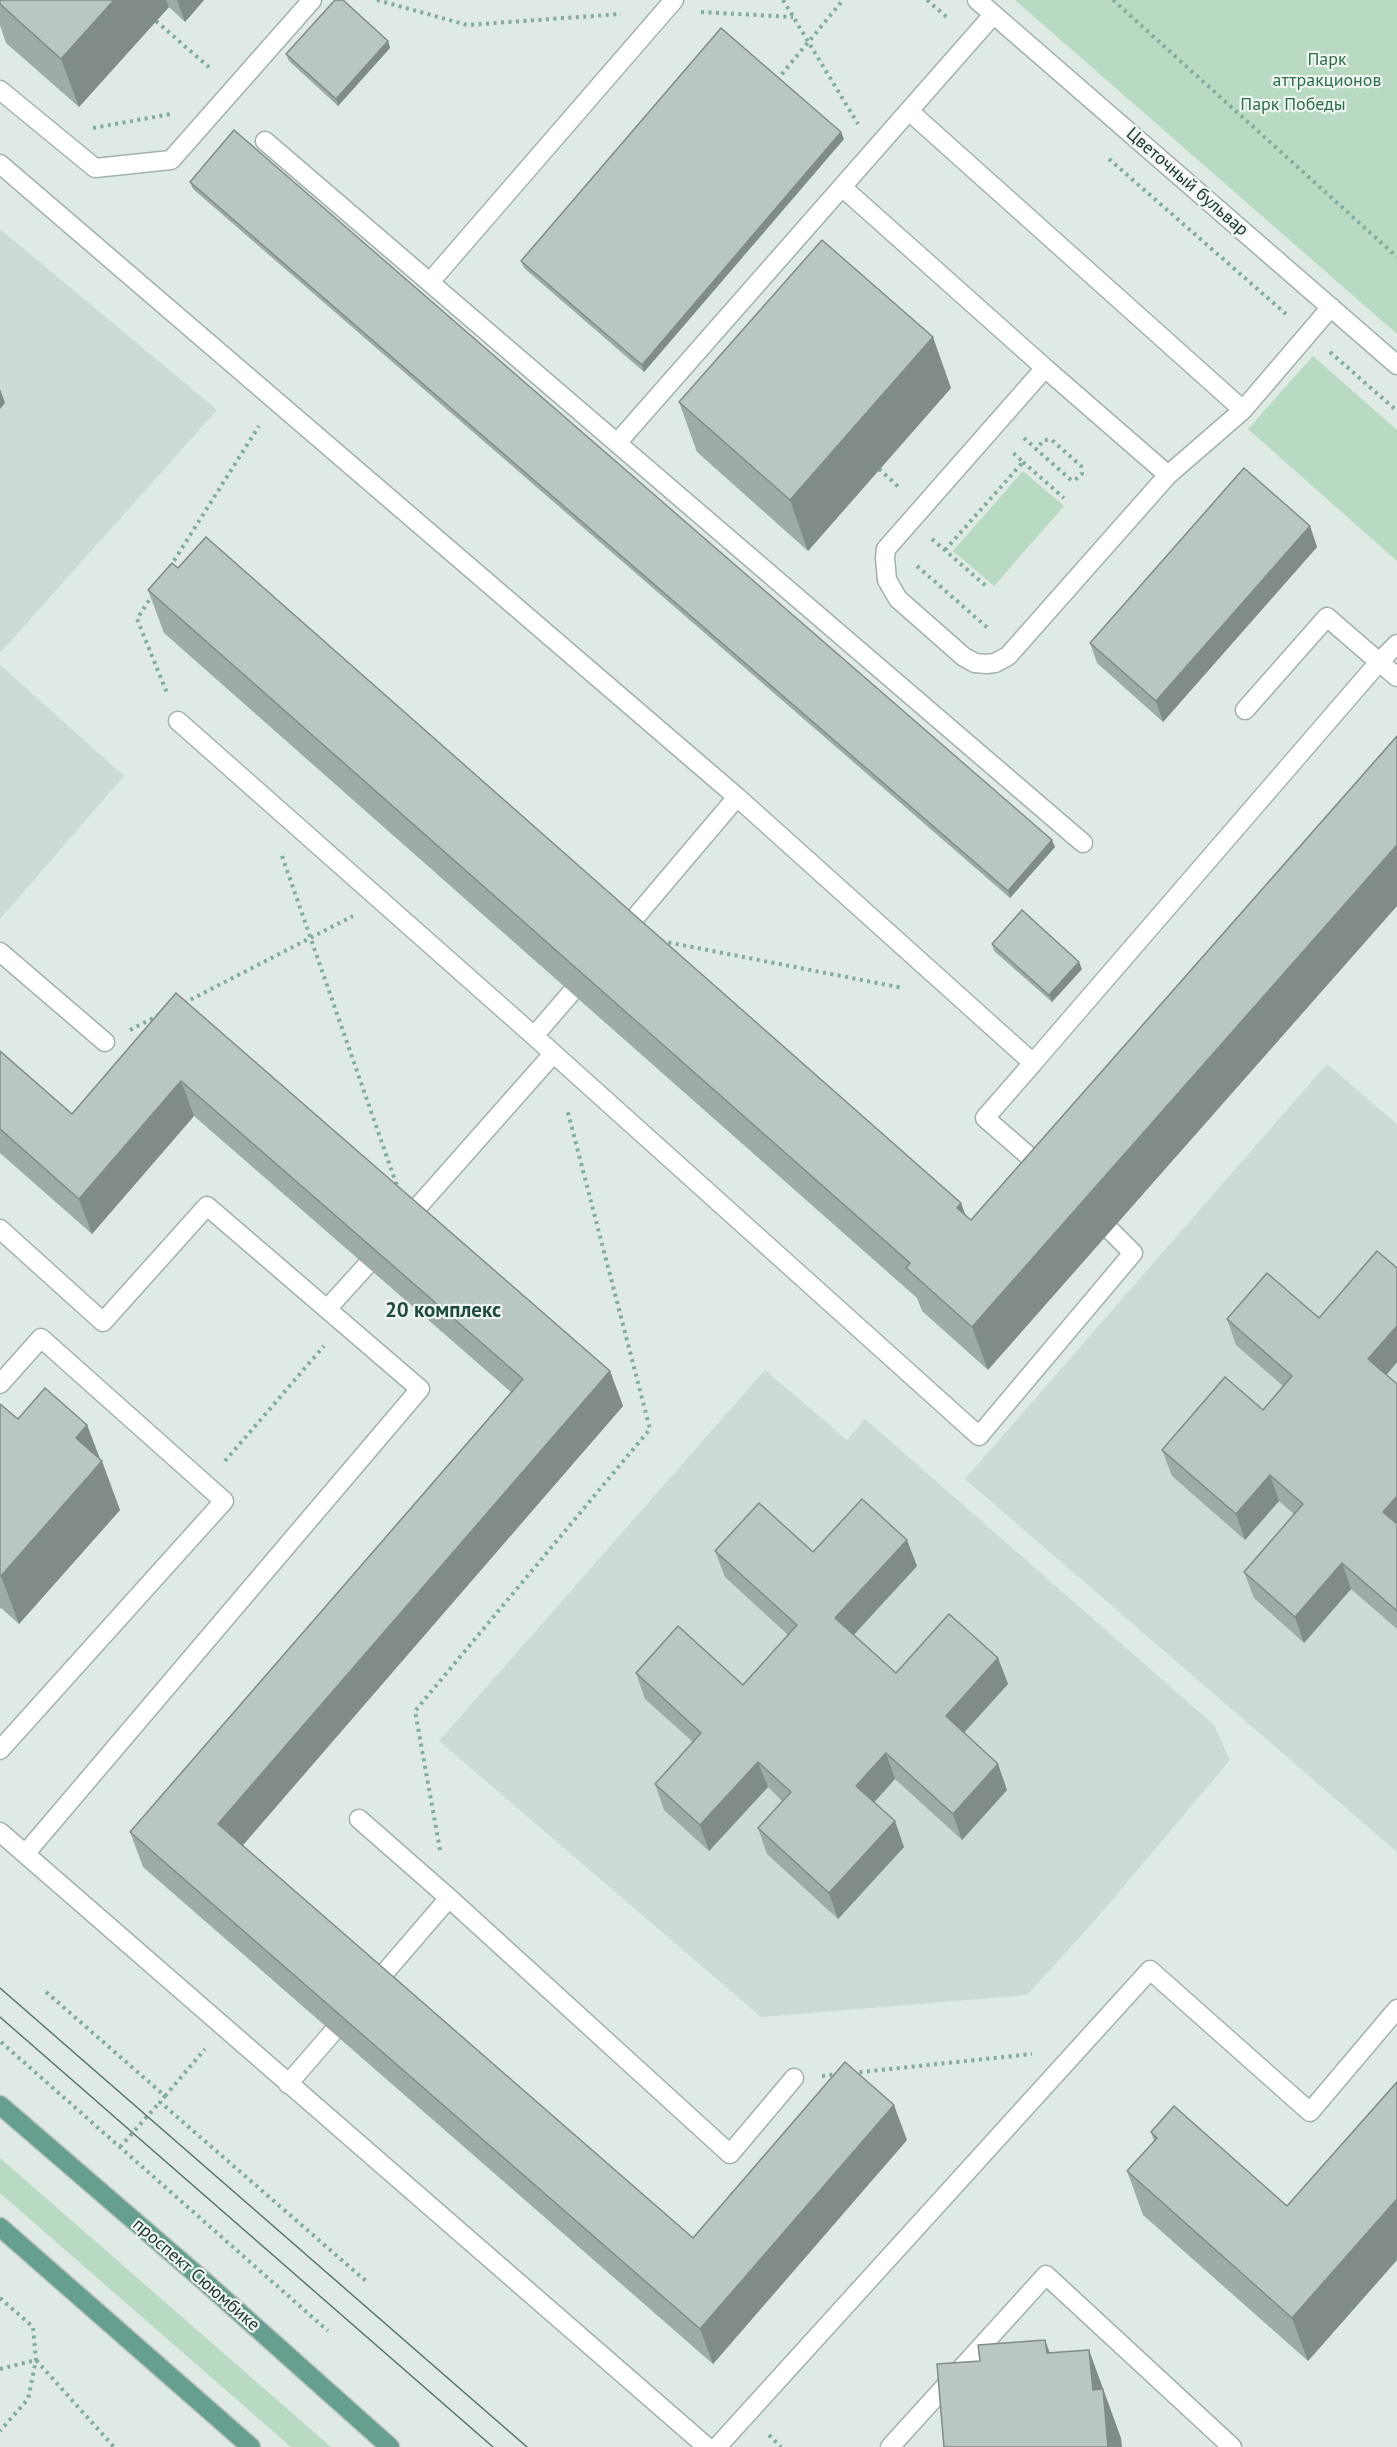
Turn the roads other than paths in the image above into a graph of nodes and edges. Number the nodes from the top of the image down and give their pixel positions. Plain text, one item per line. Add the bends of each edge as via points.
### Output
1 (312, 0) edge
2 (977, 0) edge
3 (669, 5) edge
4 (993, 15) junction
5 (0, 90) edge
6 (909, 111) junction
7 (265, 141) dead end
8 (0, 164) edge
9 (842, 188) junction
10 (430, 282) junction
11 (1331, 307) junction
12 (1397, 365) edge
13 (1045, 368) junction
14 (1243, 410) junction
15 (617, 443) junction
16 (1168, 475) junction
17 (1397, 644) edge
18 (1379, 662) junction
19 (1397, 677) edge
20 (1245, 710) dead end
21 (178, 722) road end
22 (737, 797) junction
23 (1083, 843) dead end
24 (621, 933) edge
25 (0, 952) edge
26 (571, 993) edge
27 (534, 1036) junction
28 (105, 1042) road end
29 (553, 1054) junction
30 (1034, 1063) junction
31 (1058, 1182) edge
32 (408, 1218) edge
33 (0, 1229) edge
34 (1111, 1231) edge
35 (366, 1266) edge
36 (327, 1309) junction
37 (0, 1384) edge
38 (0, 1750) edge
39 (359, 1819) dead end
40 (0, 1832) edge
41 (25, 1854) junction
42 (449, 1898) junction
43 (375, 1984) edge
44 (1397, 2009) edge
45 (333, 2032) edge
46 (795, 2078) road end
47 (288, 2084) junction
48 (0, 2105) edge
49 (0, 2227) edge
50 (251, 2447) edge
51 (390, 2447) edge
52 (707, 2447) edge
53 (717, 2447) edge
54 (890, 2447) edge
55 (1232, 2447) edge

1 - 5 street via 171,160 95,168
2 - 4 street, Цветочный бульвар
3 - 10 street
4 - 6 street via 972,39 938,66
4 - 11 street, Цветочный бульвар
6 - 9 street
6 - 14 street
7 - 10 street
8 - 22 street
9 - 13 street
9 - 15 street
10 - 15 street
11 - 12 street, Цветочный бульвар
11 - 14 street
13 - 16 street
13 - 16 street via 886,549 891,590 964,657 975,663 995,663 1013,651
14 - 16 street
15 - 23 street
17 - 18 street
18 - 19 street
18 - 20 street via 1327,617
18 - 30 street
21 - 27 street
22 - 24 street
22 - 30 street
25 - 28 street
26 - 27 street
27 - 29 street
29 - 32 street
29 - 34 street via 986,1442 1133,1253
30 - 31 street via 985,1118
33 - 36 street via 103,1322 207,1206
35 - 36 street
36 - 41 street via 420,1389
37 - 38 street via 41,1338 224,1501
39 - 42 street
40 - 41 street
41 - 47 street
42 - 43 street
42 - 46 street via 730,2154
44 - 53 street via 1310,2112 1149,1970
45 - 47 street
47 - 52 street
48 - 51 main road, проспект Сююмбике
49 - 50 main road
54 - 55 street via 1046,2275

